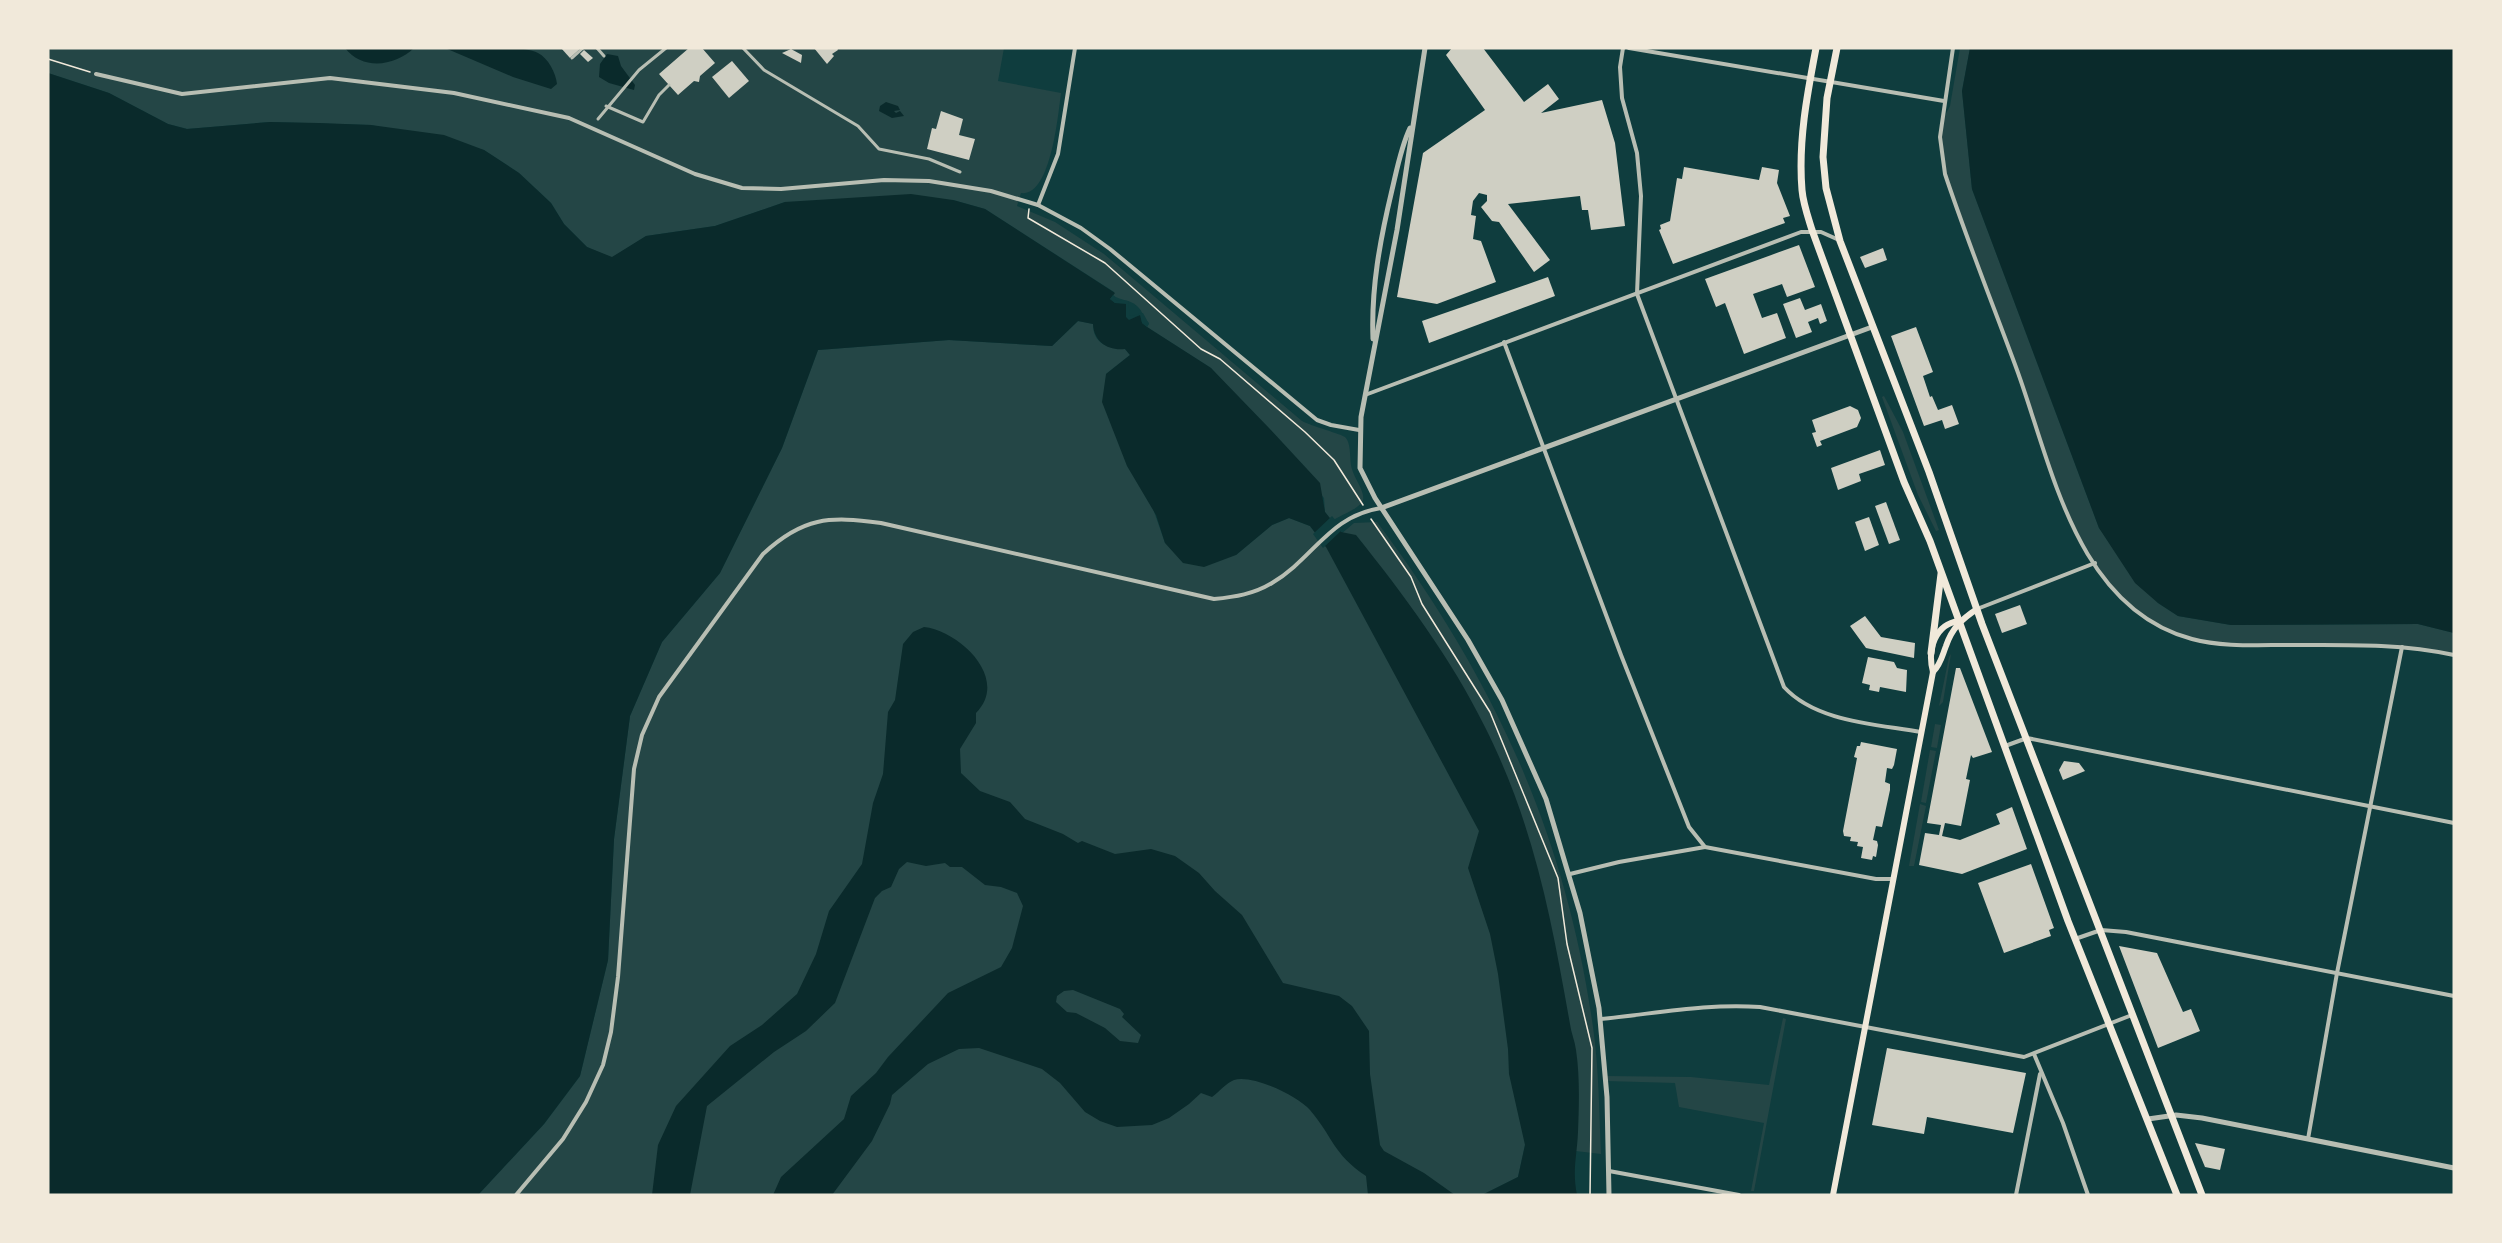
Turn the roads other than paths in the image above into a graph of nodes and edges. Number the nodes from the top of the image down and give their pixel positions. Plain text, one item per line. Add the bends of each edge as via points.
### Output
1 (584, 48) edge
2 (597, 48) edge
3 (666, 48) edge
4 (743, 48) edge
5 (1075, 48) edge
6 (1425, 48) edge
7 (1623, 48) edge
8 (1629, 48) edge
9 (1816, 48) edge
10 (1837, 48) edge
11 (1953, 48) edge
12 (604, 56) dead end
13 (572, 58) dead end
14 (96, 74) road end
15 (1810, 79) junction
16 (1830, 82) junction
17 (669, 85) dead end
18 (1944, 101) junction
19 (606, 106) junction
20 (598, 119) dead end
21 (1411, 126) junction
22 (960, 171) dead end
23 (1038, 205) junction
24 (1812, 230) junction
25 (1840, 241) junction
26 (1637, 294) junction
27 (1872, 327) junction
28 (1849, 336) junction
29 (1374, 342) junction
30 (1504, 342) junction
31 (1365, 395) junction
32 (1676, 400) junction
33 (1359, 430) junction
34 (1544, 449) junction
35 (1381, 508) junction
36 (2095, 563) junction
37 (1941, 572) junction
38 (1977, 609) junction
39 (1959, 621) junction
40 (2402, 647) junction
41 (1930, 653) junction
42 (2454, 655) edge
43 (1934, 672) junction
44 (1922, 732) junction
45 (2027, 738) junction
46 (2005, 746) junction
47 (2369, 807) junction
48 (2454, 823) edge
49 (1705, 847) junction
50 (1570, 874) junction
51 (1893, 879) junction
52 (2101, 930) junction
53 (2075, 939) junction
54 (2337, 973) junction
55 (2454, 996) edge
56 (2132, 1015) junction
57 (1600, 1018) junction
58 (2110, 1024) junction
59 (1864, 1026) junction
60 (2034, 1054) junction
61 (2041, 1074) junction
62 (2173, 1115) junction
63 (2148, 1119) junction
64 (2308, 1140) junction
65 (2454, 1168) edge
66 (1609, 1171) junction
67 (516, 1195) edge
68 (1609, 1195) edge
69 (1739, 1195) edge
70 (1833, 1195) edge
71 (2016, 1195) edge
72 (2088, 1195) edge
73 (2177, 1195) edge
74 (2202, 1195) edge

1 - 13 street
2 - 12 street
3 - 19 street
4 - 22 street via 764,70 858,126 879,149 929,159
5 - 23 street via 1058,154
6 - 21 street
7 - 26 street via 1622,98 1636,153 1641,196
8 - 15 street
9 - 15 main road
10 - 16 main road
11 - 18 street
14 - 23 street via 182,94 330,78 424,88 569,118 728,186 762,190 884,180 929,181
15 - 16 street
15 - 24 main road via 1801,152 1802,192
16 - 18 street
16 - 25 main road via 1823,157 1826,188
17 - 19 street via 643,122
18 - 36 street via 1940,137 1945,174 2027,397 2052,482
19 - 20 street
21 - 29 street via 1397,230
21 - 29 street via 1399,159 1378,257 1372,309
23 - 33 street via 1110,249 1317,420
24 - 25 street
24 - 26 street
24 - 28 main road
25 - 27 main road
26 - 30 street
26 - 32 street
27 - 28 street
27 - 38 main road
28 - 32 street
28 - 37 main road
29 - 31 street
30 - 31 street
30 - 34 street
31 - 33 street
32 - 34 street
32 - 44 street via 1784,687 1808,707
33 - 35 street via 1360,468
34 - 35 street
34 - 49 street via 1680,809
35 - 50 street via 1468,640 1506,708 1546,799
35 - 67 street via 1366,510 1339,523 1271,584 1247,595 1214,599 881,523 848,519 813,523 784,534 763,554 659,698 642,735 633,780 618,977 603,1065 563,1139
36 - 38 street
36 - 40 street via 2116,592 2147,620 2193,639 2262,645
37 - 39 main road
37 - 41 main road
38 - 39 main road
38 - 45 main road
39 - 41 main road via 1942,626
39 - 43 main road
39 - 46 main road
40 - 42 street
40 - 47 street
41 - 43 main road
43 - 44 main road
44 - 51 main road
45 - 46 street
45 - 47 street
45 - 52 main road
46 - 53 main road
47 - 48 street
47 - 54 street
49 - 50 street
49 - 51 street
50 - 57 street via 1590,953
51 - 59 main road
52 - 53 street
52 - 54 street
52 - 56 main road
53 - 58 main road
54 - 55 street
54 - 64 street
56 - 58 street
56 - 62 main road
57 - 59 street via 1736,1005
57 - 66 street
58 - 60 street
58 - 63 main road
59 - 60 street via 2024,1057
59 - 70 main road
60 - 61 street
61 - 71 street
61 - 72 street
62 - 63 street
62 - 64 street
62 - 74 main road
63 - 73 main road
64 - 65 street
66 - 68 street
66 - 69 street

